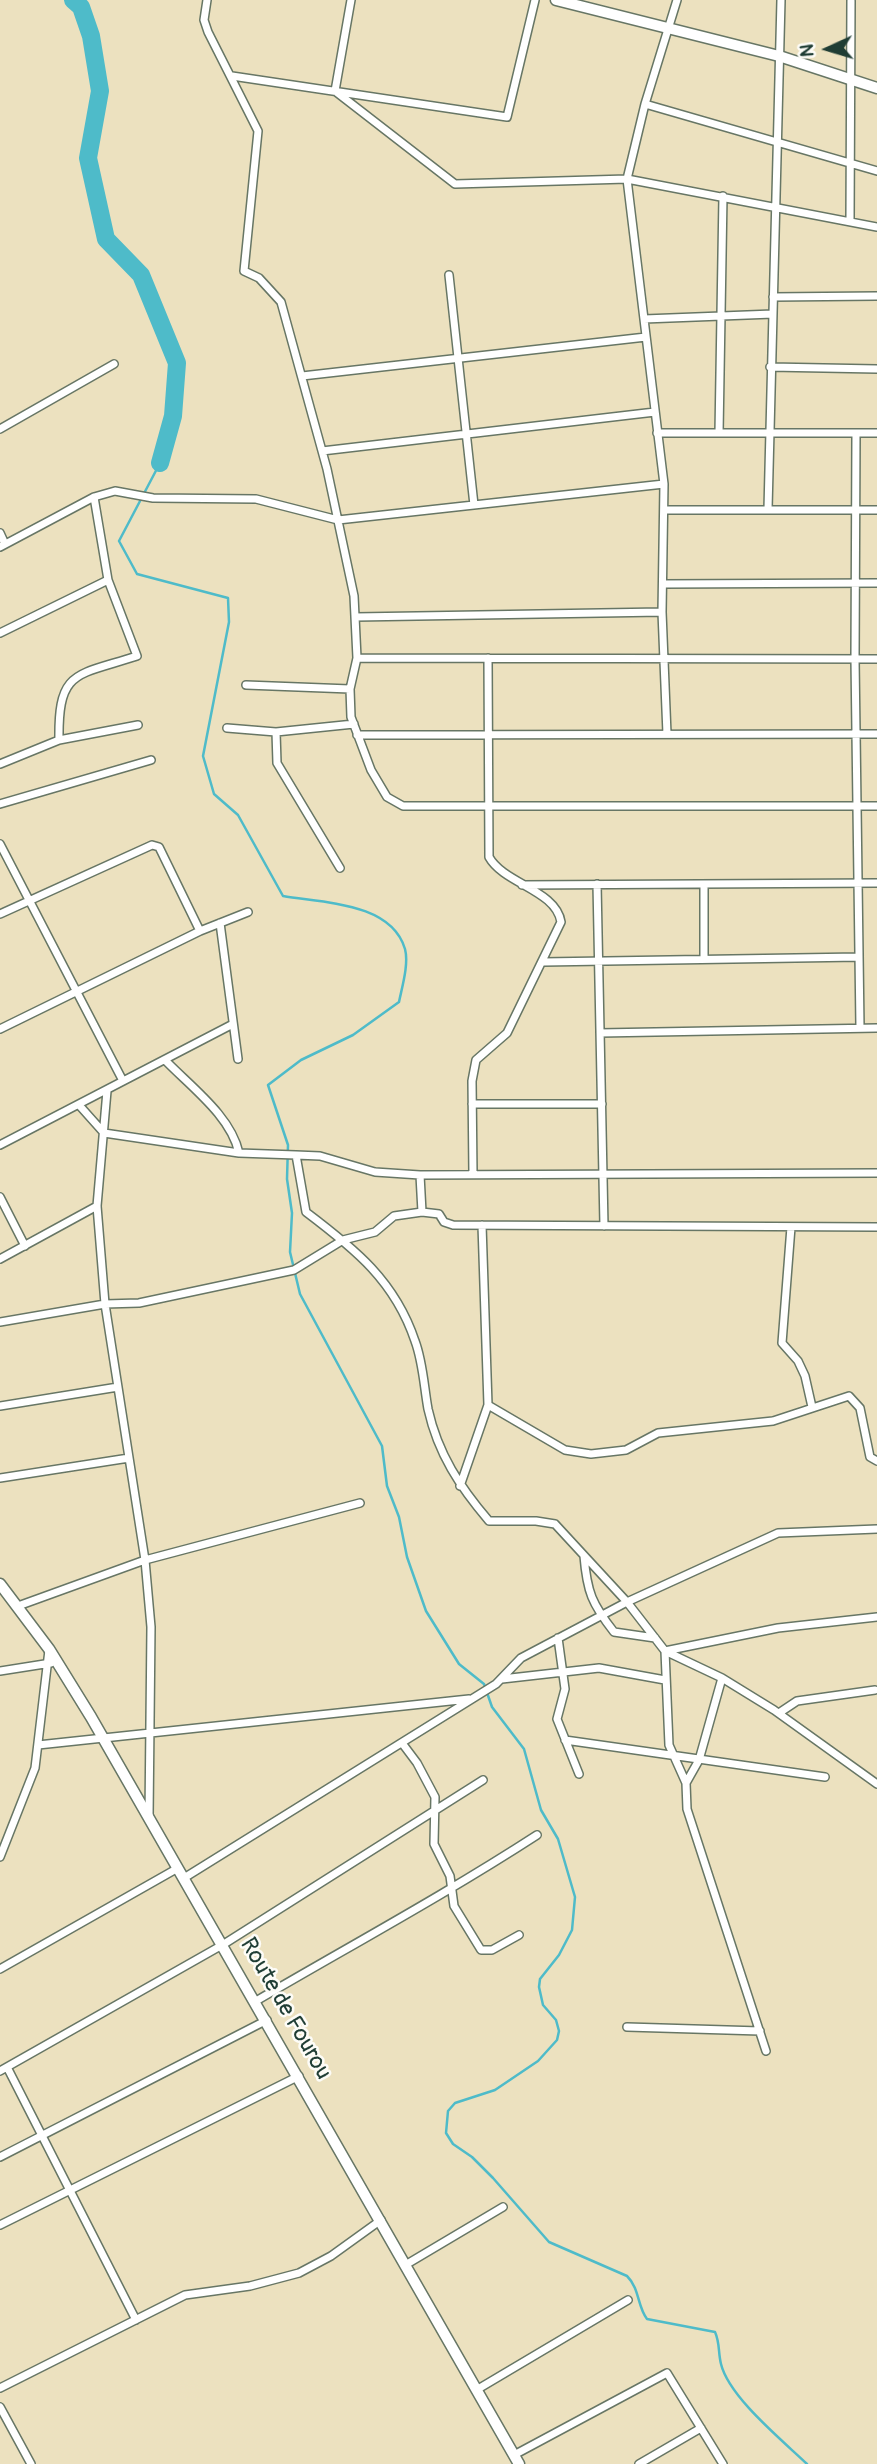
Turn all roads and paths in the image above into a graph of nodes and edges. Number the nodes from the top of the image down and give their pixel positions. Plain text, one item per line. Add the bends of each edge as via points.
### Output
1 (207, 0) edge
2 (351, 0) edge
3 (534, 0) edge
4 (556, 0) edge
5 (677, 0) edge
6 (781, 0) edge
7 (851, 1) edge
8 (668, 28) junction
9 (779, 56) junction
10 (232, 76) junction
11 (851, 79) junction
12 (877, 88) edge
13 (335, 91) junction
14 (645, 104) junction
15 (778, 142) junction
16 (850, 163) junction
17 (877, 171) edge
18 (627, 178) junction
19 (723, 196) junction
20 (777, 205) junction
21 (849, 221) junction
22 (877, 227) edge
23 (449, 275) dead end
24 (877, 296) edge
25 (773, 297) junction
26 (773, 314) junction
27 (721, 316) junction
28 (645, 320) junction
29 (646, 337) junction
30 (458, 359) junction
31 (114, 364) dead end
32 (771, 367) junction
33 (877, 369) edge
34 (302, 376) junction
35 (655, 412) junction
36 (0, 429) edge
37 (657, 433) junction
38 (719, 433) junction
39 (856, 433) junction
40 (877, 433) edge
41 (466, 434) junction
42 (768, 434) junction
43 (323, 451) junction
44 (664, 484) junction
45 (94, 497) junction
46 (474, 505) junction
47 (768, 509) junction
48 (855, 509) junction
49 (666, 510) junction
50 (877, 510) edge
51 (338, 520) junction
52 (0, 533) edge
53 (3, 546) edge
54 (108, 580) junction
55 (855, 583) junction
56 (877, 583) edge
57 (663, 584) junction
58 (662, 612) junction
59 (356, 617) junction
60 (0, 633) edge
61 (357, 658) junction
62 (488, 658) junction
63 (665, 659) junction
64 (855, 659) junction
65 (877, 659) edge
66 (246, 685) dead end
67 (350, 689) junction
68 (354, 724) junction
69 (138, 725) dead end
70 (227, 728) dead end
71 (276, 732) junction
72 (667, 734) junction
73 (856, 734) junction
74 (877, 734) edge
75 (357, 735) junction
76 (488, 735) junction
77 (59, 740) junction
78 (151, 760) dead end
79 (0, 764) edge
80 (0, 804) edge
81 (488, 806) junction
82 (857, 806) junction
83 (877, 806) edge
84 (0, 845) edge
85 (340, 868) dead end
86 (858, 883) junction
87 (877, 883) edge
88 (597, 884) junction
89 (704, 884) junction
90 (522, 885) junction
91 (27, 900) junction
92 (248, 912) dead end
93 (0, 914) edge
94 (220, 923) junction
95 (200, 931) junction
96 (859, 957) junction
97 (704, 959) junction
98 (599, 961) junction
99 (543, 962) junction
100 (77, 990) junction
101 (233, 1024) junction
102 (860, 1028) junction
103 (877, 1028) edge
104 (0, 1029) edge
105 (600, 1033) junction
106 (238, 1059) dead end
107 (165, 1060) junction
108 (123, 1081) junction
109 (107, 1090) junction
110 (472, 1104) junction
111 (602, 1104) junction
112 (79, 1105) junction
113 (104, 1133) junction
114 (0, 1145) edge
115 (239, 1153) junction
116 (295, 1155) junction
117 (877, 1173) edge
118 (473, 1174) junction
119 (603, 1174) junction
120 (420, 1175) junction
121 (0, 1197) edge
122 (97, 1206) junction
123 (422, 1212) junction
124 (482, 1225) junction
125 (604, 1226) junction
126 (791, 1227) junction
127 (877, 1227) edge
128 (343, 1240) junction
129 (25, 1246) junction
130 (0, 1259) edge
131 (105, 1304) junction
132 (0, 1322) edge
133 (118, 1387) junction
134 (488, 1405) junction
135 (0, 1406) edge
136 (812, 1407) junction
137 (129, 1458) junction
138 (877, 1461) edge
139 (0, 1478) edge
140 (460, 1486) junction
141 (360, 1503) dead end
142 (877, 1529) edge
143 (584, 1556) junction
144 (145, 1560) junction
145 (0, 1584) edge
146 (5, 1596) edge
147 (627, 1602) junction
148 (18, 1606) junction
149 (601, 1616) junction
150 (877, 1617) edge
151 (558, 1638) junction
152 (655, 1638) junction
153 (664, 1651) junction
154 (52, 1663) junction
155 (0, 1671) edge
156 (564, 1672) junction
157 (722, 1678) junction
158 (501, 1679) junction
159 (665, 1680) junction
160 (875, 1690) dead end
161 (473, 1699) junction
162 (779, 1713) junction
163 (150, 1733) junction
164 (103, 1738) junction
165 (565, 1740) junction
166 (402, 1743) junction
167 (38, 1745) junction
168 (676, 1757) junction
169 (698, 1760) junction
170 (877, 1773) edge
171 (579, 1774) dead end
172 (867, 1775) junction
173 (825, 1777) dead end
174 (483, 1780) dead end
175 (686, 1783) junction
176 (877, 1784) edge
177 (436, 1810) junction
178 (149, 1819) junction
179 (537, 1835) dead end
180 (0, 1857) edge
181 (178, 1868) junction
182 (184, 1878) junction
183 (452, 1890) junction
184 (519, 1935) dead end
185 (224, 1944) junction
186 (0, 1969) edge
187 (256, 2001) junction
188 (267, 2020) junction
189 (627, 2027) dead end
190 (760, 2031) junction
191 (766, 2051) dead end
192 (4, 2069) edge
193 (299, 2076) junction
194 (42, 2135) junction
195 (0, 2157) edge
196 (69, 2190) junction
197 (503, 2207) dead end
198 (381, 2220) junction
199 (0, 2225) edge
200 (407, 2264) junction
201 (628, 2300) dead end
202 (136, 2320) junction
203 (0, 2388) edge
204 (478, 2389) junction
205 (0, 2407) edge
206 (701, 2428) junction
207 (517, 2460) edge
208 (31, 2464) edge
209 (639, 2464) edge
210 (723, 2464) edge

1 - 10 street via 204,20
2 - 13 street
3 - 13 street via 507,117
4 - 8 main road
5 - 8 street
6 - 9 street
7 - 11 street
8 - 9 main road
8 - 14 street
9 - 11 main road
9 - 15 street
10 - 13 street
10 - 34 street via 258,131 244,271 259,278 281,302
11 - 12 main road
11 - 16 street
13 - 18 street via 454,184
14 - 15 street
14 - 18 street
15 - 16 street
15 - 20 street
16 - 17 street
16 - 21 street
18 - 19 street
18 - 28 street
19 - 20 street
19 - 27 street
20 - 21 street
20 - 25 street
21 - 22 street
23 - 30 street
24 - 25 street
25 - 26 street
26 - 27 street
26 - 32 street
27 - 28 street
27 - 38 street
28 - 29 street
29 - 30 street
29 - 35 street
30 - 34 street
30 - 41 street
31 - 36 street
32 - 33 street
32 - 42 street
34 - 43 street
35 - 37 street
35 - 41 street
37 - 38 street
37 - 44 street
38 - 42 street
39 - 40 street
39 - 42 street
39 - 48 street
41 - 43 street
41 - 46 street
42 - 47 street
43 - 51 street
44 - 46 street
44 - 49 street
45 - 51 street via 115,491 153,498 256,499
45 - 53 street
45 - 54 street
46 - 51 street
47 - 48 street
47 - 49 street
48 - 50 street
48 - 55 street
49 - 57 street
51 - 59 street
52 - 53 street
54 - 60 street
54 - 77 street via 137,656 69,683 59,707
55 - 56 street
55 - 57 street
55 - 64 street
57 - 58 street
58 - 59 street
58 - 63 street
59 - 61 street
61 - 62 street
61 - 67 street
62 - 63 street
62 - 76 street
63 - 64 street
63 - 72 street
64 - 65 street
64 - 73 street
66 - 67 street
67 - 68 street
68 - 71 street
68 - 75 street
69 - 77 street
70 - 71 street
71 - 85 street via 276,763
72 - 73 street
72 - 76 street
73 - 74 street
73 - 82 street
75 - 76 street
75 - 81 street via 387,797 403,806
76 - 81 street
77 - 79 street
78 - 80 street
81 - 82 street
81 - 90 street via 489,857 496,869
82 - 83 street
82 - 86 street
84 - 91 street
86 - 87 street
86 - 89 street
86 - 96 street
88 - 89 street
88 - 90 street
88 - 98 street
89 - 97 street
90 - 99 street via 560,912 561,922
91 - 93 street
91 - 95 street via 152,845 159,847
91 - 100 street
92 - 94 street
94 - 95 street
94 - 101 street
95 - 100 street
96 - 97 street
96 - 102 street
97 - 98 street
98 - 99 street
98 - 105 street
99 - 110 street via 507,1032 476,1060
100 - 104 street
100 - 108 street
101 - 106 street
101 - 107 street
102 - 103 street
102 - 105 street
105 - 111 street
107 - 108 street
107 - 115 street via 225,1122 236,1137
108 - 109 street
109 - 112 street
109 - 113 street
110 - 111 street
110 - 118 street
111 - 119 street
112 - 113 street
112 - 114 street
113 - 115 street
113 - 122 street
115 - 116 street
116 - 120 street via 320,1156 375,1172
116 - 128 street via 306,1212
117 - 119 street
118 - 119 street
118 - 120 street
119 - 125 street
120 - 123 street
121 - 129 street
122 - 129 street
122 - 131 street
123 - 124 street via 439,1214 453,1225
123 - 128 street via 394,1216 375,1232
124 - 125 street
124 - 134 street
125 - 126 street
126 - 127 street
126 - 136 street via 782,1343 805,1376
128 - 131 street via 294,1270 139,1303
128 - 140 street via 370,1263 399,1305 416,1342 438,1446
129 - 130 street
131 - 132 street
131 - 133 street
133 - 135 street
133 - 137 street
134 - 136 street via 565,1450 591,1454 626,1450 658,1433 773,1421
134 - 140 street
136 - 138 street via 849,1396 856,1401 870,1457
137 - 139 street
137 - 144 street
140 - 143 street via 489,1521 555,1524
141 - 144 street
142 - 147 street via 778,1533
143 - 147 street
143 - 149 street via 586,1583
144 - 148 street
144 - 163 street via 151,1627
145 - 146 main road, Route de Fourou
146 - 148 main road, Route de Fourou
147 - 149 street
147 - 152 street
148 - 154 main road, Route de Fourou via 49,1649
149 - 151 street
149 - 152 street via 614,1632
150 - 153 street via 778,1628
151 - 156 street
151 - 158 street via 522,1658
152 - 153 street
153 - 157 street
153 - 159 street
154 - 155 street
154 - 164 main road, Route de Fourou
154 - 167 street
156 - 158 street
156 - 159 street via 599,1668
156 - 165 street via 557,1719
157 - 162 street
157 - 169 street
158 - 161 street
159 - 168 street via 669,1745
160 - 162 street via 797,1701
161 - 163 street
161 - 166 street
162 - 172 street
163 - 164 street
163 - 178 street
164 - 167 street
164 - 178 main road, Route de Fourou
165 - 168 street
165 - 171 street
166 - 177 street via 424,1774
166 - 182 street
167 - 180 street via 35,1768
168 - 169 street
168 - 175 street
169 - 173 street
169 - 175 street
170 - 172 street
172 - 176 street
174 - 177 street
175 - 190 street via 687,1809
177 - 183 street via 434,1844
177 - 185 street
178 - 181 main road, Route de Fourou
179 - 183 street
181 - 182 main road, Route de Fourou
181 - 186 street
182 - 185 main road, Route de Fourou
183 - 184 street via 454,1906 481,1950 492,1950
183 - 187 street
185 - 187 main road, Route de Fourou
185 - 192 street
187 - 188 main road, Route de Fourou
188 - 193 main road, Route de Fourou
188 - 194 street
189 - 190 street
190 - 191 street
192 - 194 street
193 - 196 street
193 - 198 main road, Route de Fourou
194 - 195 street
194 - 196 street
196 - 199 street
196 - 202 street
197 - 200 street
198 - 200 main road, Route de Fourou
198 - 202 street via 299,2273 185,2295
200 - 204 main road, Route de Fourou
201 - 204 street
202 - 203 street
204 - 207 main road, Route de Fourou
205 - 208 street
206 - 207 street via 667,2373
206 - 209 street
206 - 210 street

